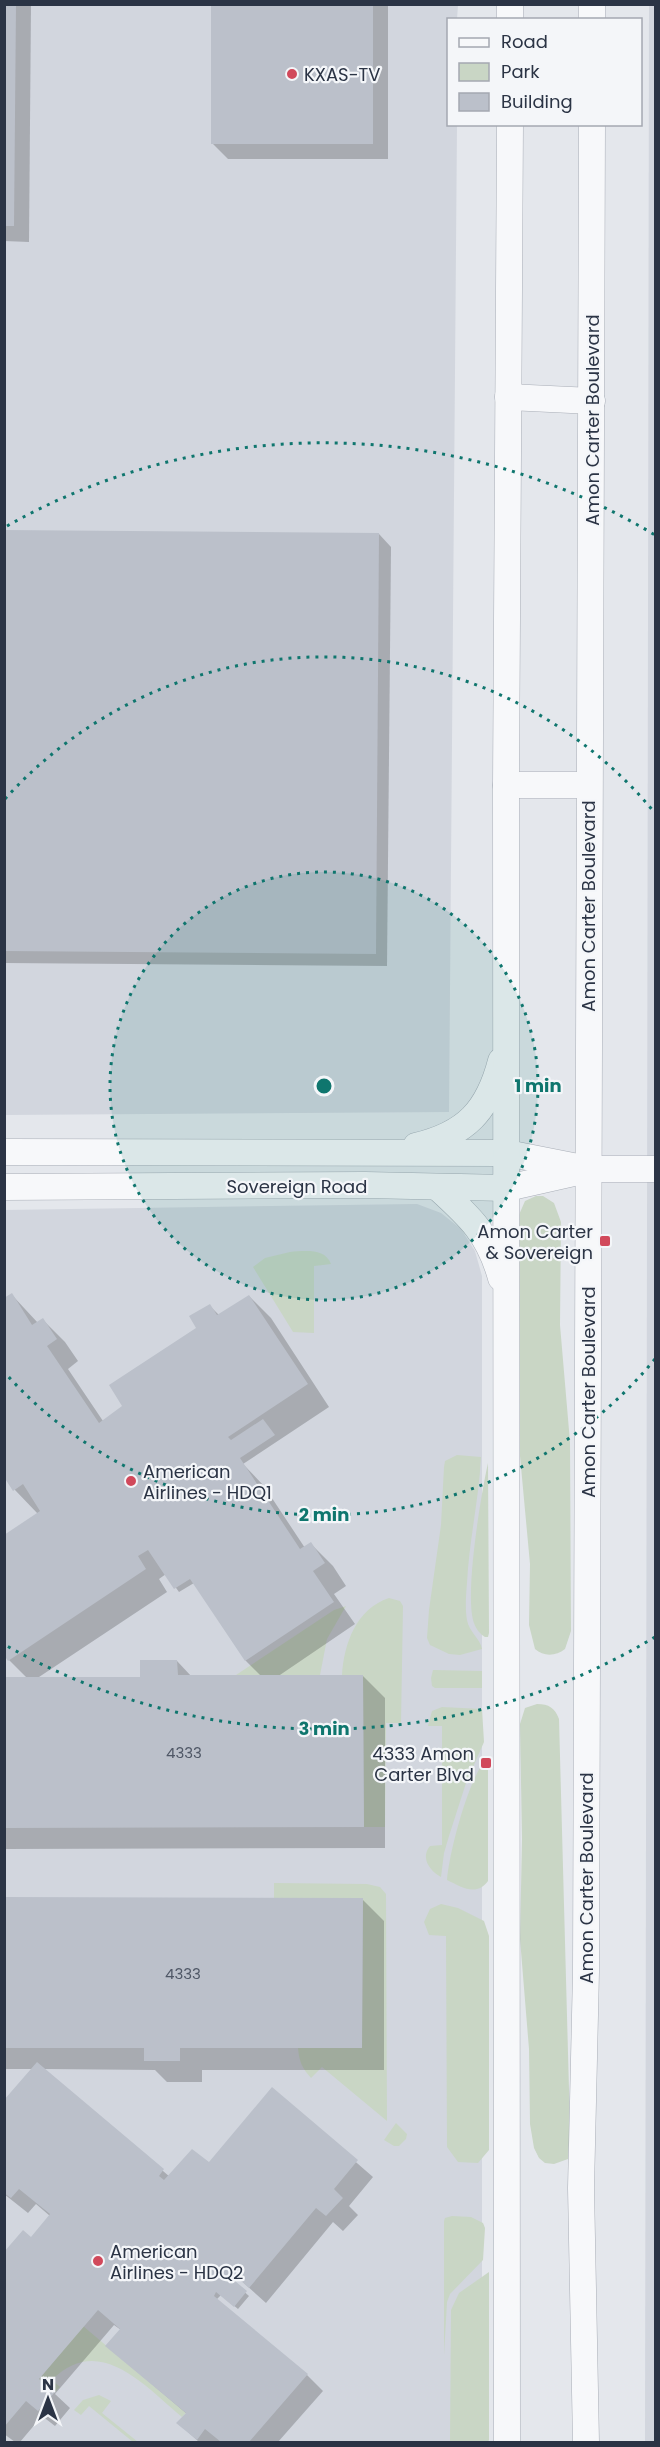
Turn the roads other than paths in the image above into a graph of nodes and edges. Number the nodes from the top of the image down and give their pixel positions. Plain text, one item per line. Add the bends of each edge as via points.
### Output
1 (510, 126) edge
2 (592, 126) edge
3 (508, 398) junction
4 (592, 401) junction
5 (506, 785) junction
6 (588, 785) junction
7 (507, 1038) junction
8 (4, 1152) edge
9 (348, 1152) junction
10 (507, 1153) junction
11 (588, 1169) junction
12 (656, 1169) edge
13 (4, 1187) edge
14 (437, 1187) junction
15 (507, 1188) junction
16 (507, 1300) junction
17 (507, 2442) edge
18 (586, 2442) edge

1 - 3 street
2 - 4 street, Amon Carter Boulevard
3 - 4 street
3 - 5 street
4 - 6 street, Amon Carter Boulevard
5 - 6 street
5 - 7 street
6 - 11 street, Amon Carter Boulevard
7 - 9 street via 496,1079 483,1105 467,1124 442,1140 414,1147
7 - 10 street
8 - 9 street, Sovereign Road
9 - 10 street, Sovereign Road
10 - 11 street, Sovereign Road
10 - 15 street
11 - 12 street, Sovereign Road
11 - 15 street, Sovereign Road
11 - 18 street, Amon Carter Boulevard via 586,1972 581,2188
13 - 14 street, Sovereign Road
14 - 15 street, Sovereign Road
14 - 16 street via 483,1233 496,1260
15 - 16 street
16 - 17 street

